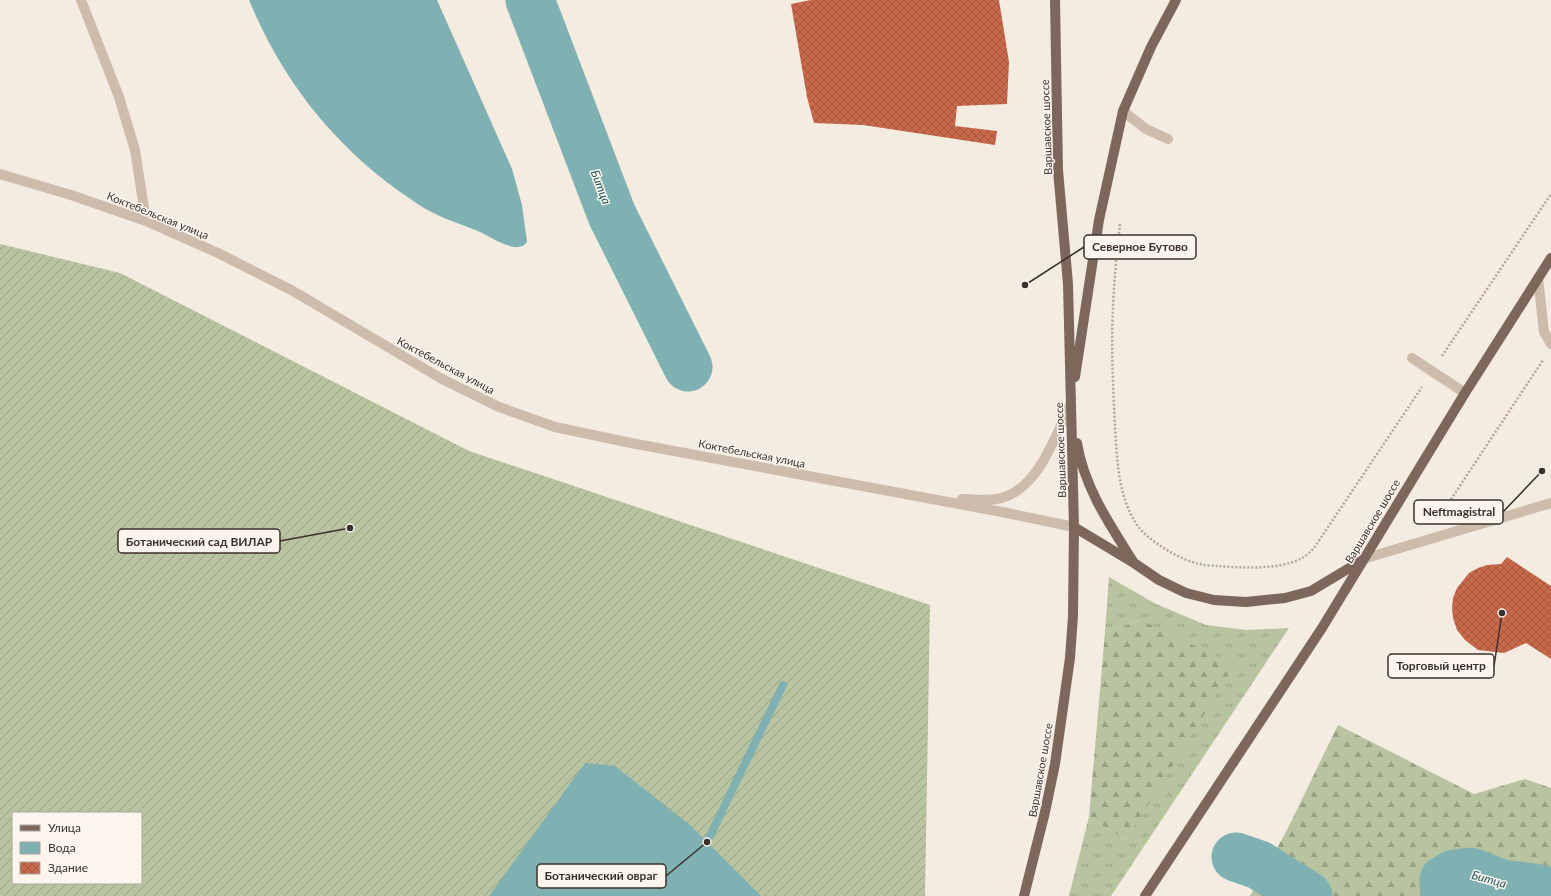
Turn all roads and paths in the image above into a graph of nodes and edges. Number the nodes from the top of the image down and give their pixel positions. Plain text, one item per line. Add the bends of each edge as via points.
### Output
1 (81, 0) edge
2 (1051, 0) edge
3 (1055, 0) edge
4 (1176, 0) edge
5 (1055, 24) junction
6 (1123, 111) junction
7 (1168, 139) dead end
8 (0, 174) edge
9 (1551, 194) edge
10 (1120, 220) dead end
11 (146, 221) junction
12 (1551, 258) edge
13 (1538, 278) junction
14 (1551, 344) edge
15 (1547, 354) dead end
16 (1442, 357) dead end
17 (1412, 358) dead end
18 (1424, 384) dead end
19 (1465, 393) junction
20 (1070, 405) junction
21 (934, 499) junction
22 (1551, 503) edge
23 (1074, 527) junction
24 (1423, 541) junction
25 (1363, 559) junction
26 (1134, 563) junction
27 (1024, 896) edge
28 (1145, 896) edge

1 - 11 street via 120,97 135,150
2 - 5 main road
3 - 5 main road, Варшавское шоссе
4 - 6 main road via 1151,47
5 - 20 main road, Варшавское шоссе via 1058,170 1068,284
6 - 7 street via 1146,129
6 - 20 main road via 1099,220
8 - 11 street, Коктебельская улица via 70,194
9 - 16 path
10 - 18 path via 1113,308 1112,385 1120,484 1137,525 1144,533 1181,558 1200,564 1236,567 1260,567 1289,563 1302,558 1314,548
11 - 21 street, Коктебельская улица via 218,253 293,291 442,379 500,407 555,427
12 - 13 main road, Варшавское шоссе
13 - 14 street via 1544,332
13 - 19 main road, Варшавское шоссе
15 - 24 path
17 - 19 street
19 - 25 main road, Варшавское шоссе
20 - 21 street via 1045,459 1032,478 1016,492 997,499
20 - 23 main road, Варшавское шоссе
20 - 26 main road via 1079,455 1087,479 1104,515
21 - 23 street, Коктебельская улица
22 - 24 street
23 - 26 main road
23 - 27 main road, Варшавское шоссе via 1073,616 1055,764
24 - 25 street
25 - 26 main road via 1311,591 1284,598 1246,602 1214,600 1186,593 1159,580
25 - 28 main road, Варшавское шоссе via 1322,628

